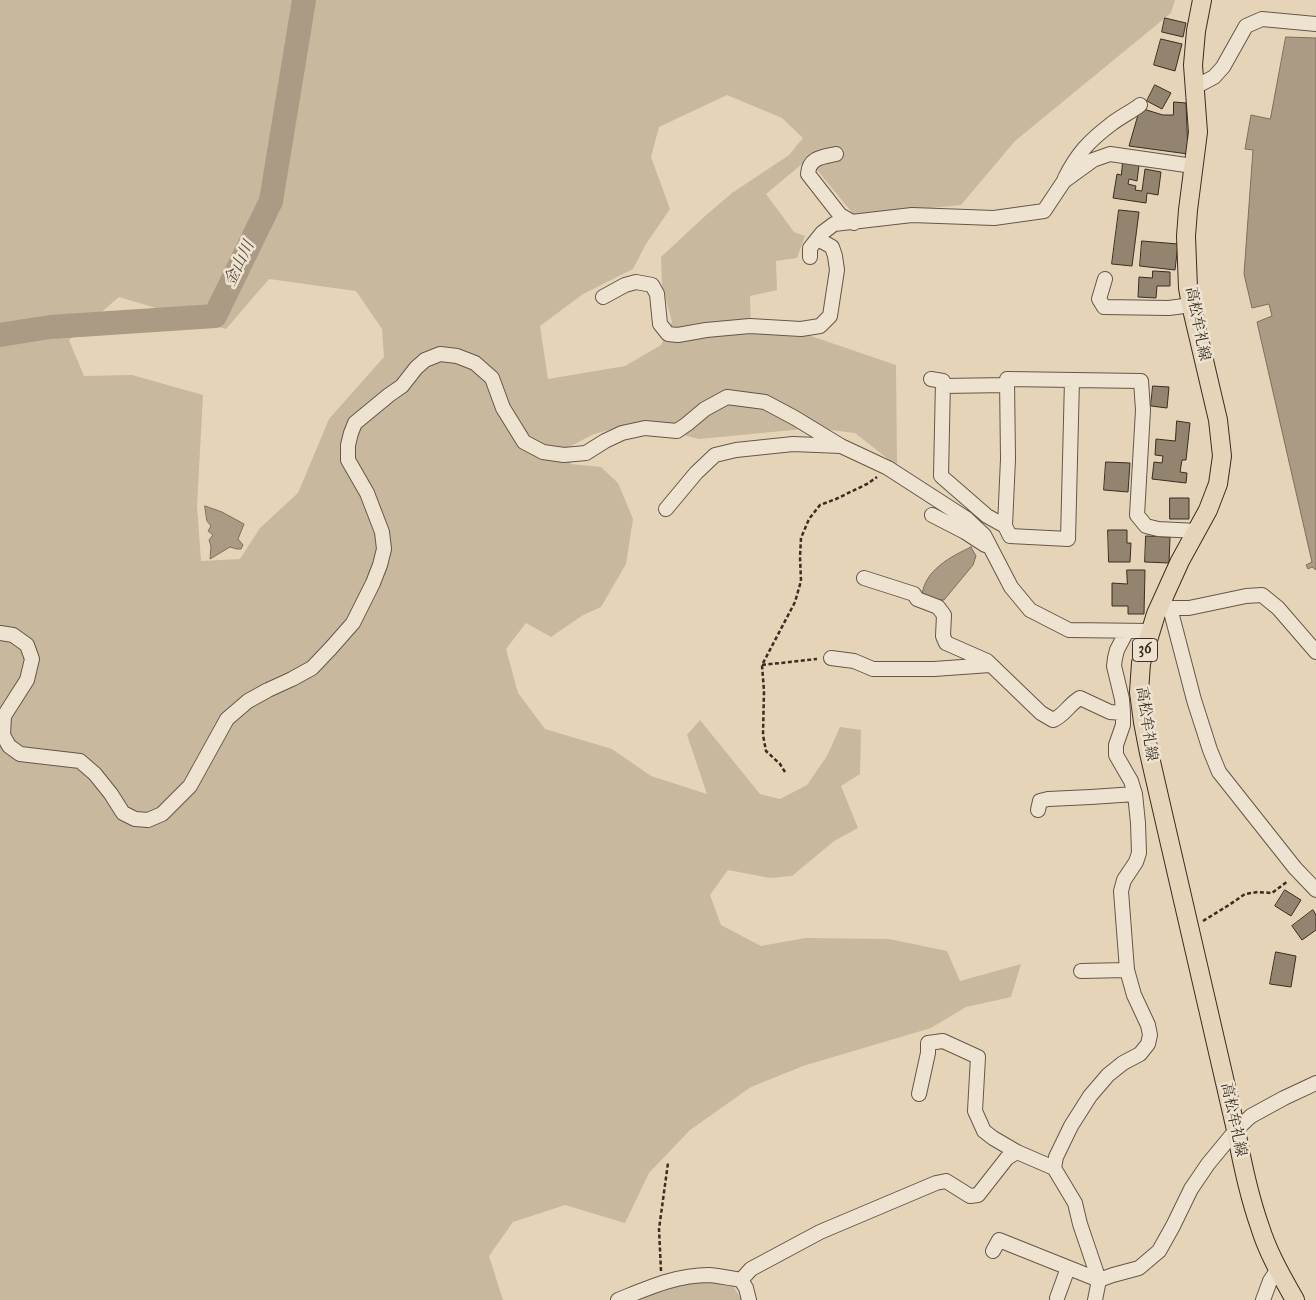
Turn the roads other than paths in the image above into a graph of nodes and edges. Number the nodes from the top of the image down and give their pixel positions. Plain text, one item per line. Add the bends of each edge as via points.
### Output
1 (1202, 0) edge
2 (1316, 24) edge
3 (1195, 87) junction
4 (1140, 105) dead end
5 (836, 154) dead end
6 (1194, 166) junction
7 (1064, 181) junction
8 (854, 222) junction
9 (818, 239) junction
10 (810, 257) dead end
11 (1105, 279) dead end
12 (603, 297) dead end
13 (1191, 305) junction
14 (1072, 380) junction
15 (1007, 385) junction
16 (841, 446) junction
17 (666, 509) dead end
18 (932, 515) dead end
19 (1005, 526) junction
20 (1197, 531) junction
21 (990, 548) junction
22 (864, 578) dead end
23 (1166, 605) junction
24 (1127, 631) junction
25 (1150, 631) junction
26 (0, 633) edge
27 (1316, 652) edge
28 (831, 658) road end
29 (991, 664) junction
30 (1123, 714) junction
31 (1135, 794) junction
32 (1038, 810) dead end
33 (1316, 890) edge
34 (1127, 970) junction
35 (1081, 971) dead end
36 (1316, 1083) edge
37 (919, 1094) dead end
38 (1236, 1130) junction
39 (1017, 1152) junction
40 (1054, 1168) junction
41 (993, 1250) dead end
42 (1068, 1268) junction
43 (1278, 1269) junction
44 (741, 1280) junction
45 (1099, 1280) junction
46 (1057, 1298) dead end
47 (618, 1300) edge
48 (749, 1300) edge
49 (1095, 1300) edge
50 (1264, 1300) edge
51 (1295, 1300) edge

1 - 3 main road, 高松牟礼線 / 36 via 1193,65
2 - 3 street via 1262,18 1246,26 1223,67 1214,77
3 - 6 main road, 高松牟礼線 / 36 via 1198,132
4 - 7 street via 1084,147
5 - 8 street via 815,159 808,174 840,215
6 - 7 street via 1110,154 1093,160
6 - 13 main road, 高松牟礼線 / 36 via 1186,236
7 - 8 street via 1044,211 994,218 912,216
8 - 9 street via 834,224
9 - 10 street via 810,248
9 - 12 street via 832,247 837,270 830,316 820,326 801,329 750,326 668,334 660,324 657,294 652,285 636,282
11 - 13 street via 1099,299 1104,307
13 - 20 main road, 高松牟礼線 / 36 via 1218,420 1222,456 1218,484
14 - 15 street via 1007,379
14 - 19 street via 1068,539 1010,536
14 - 20 street via 1141,381 1143,410 1138,515 1146,526
15 - 19 street
15 - 19 street via 937,383 941,476 987,516
16 - 17 street via 792,444 715,455
16 - 21 street via 888,468 967,519 984,535
16 - 26 street via 765,402 726,398 705,408 678,431 645,428 622,433 586,453 564,455 543,452 524,442 503,408 492,378 475,363 440,354 425,360 402,386 355,423 351,433 348,460 370,500 382,532 384,548 373,583 353,623 312,668 248,701 227,719 190,786 162,814 148,820 135,819 123,813 112,794 80,760 20,754 9,746 3,735 4,716 27,680 32,659 27,645 13,635
18 - 21 street
20 - 23 main road, 高松牟礼線 / 36 via 1180,561
21 - 24 street via 1011,587 1030,610 1069,630
22 - 29 street via 914,594 938,607 944,615 946,643
23 - 25 main road, 高松牟礼線 / 36 via 1156,614
23 - 27 street via 1189,608 1246,596 1262,596 1278,608
23 - 33 street via 1219,772
24 - 25 street
24 - 30 street via 1117,650 1114,666
25 - 38 main road, 高松牟礼線 / 36 via 1141,663 1139,692 1143,722
28 - 29 street via 873,668 900,670
29 - 30 street via 1041,713 1053,720 1080,698 1110,712
30 - 31 street via 1116,755
31 - 32 street via 1048,798 1040,801
31 - 34 street via 1139,853 1121,891
34 - 35 street
34 - 40 street via 1148,1025 1148,1044 1140,1054 1108,1075 1090,1096 1063,1141
36 - 38 street via 1251,1116
37 - 39 street via 928,1043 943,1041 978,1057 975,1112 984,1131
38 - 43 main road, 高松牟礼線 / 36 via 1245,1178 1260,1229
38 - 45 street via 1191,1189 1159,1251 1139,1268
39 - 40 street
39 - 44 street via 1006,1158 978,1195 970,1196 946,1181 936,1183 820,1232 751,1269
40 - 45 street via 1075,1203
41 - 42 street via 999,1240
42 - 45 street
42 - 46 street
43 - 50 street
43 - 51 main road, 高松牟礼線 / 36
44 - 47 street via 710,1275 681,1277
44 - 48 street
45 - 49 street

